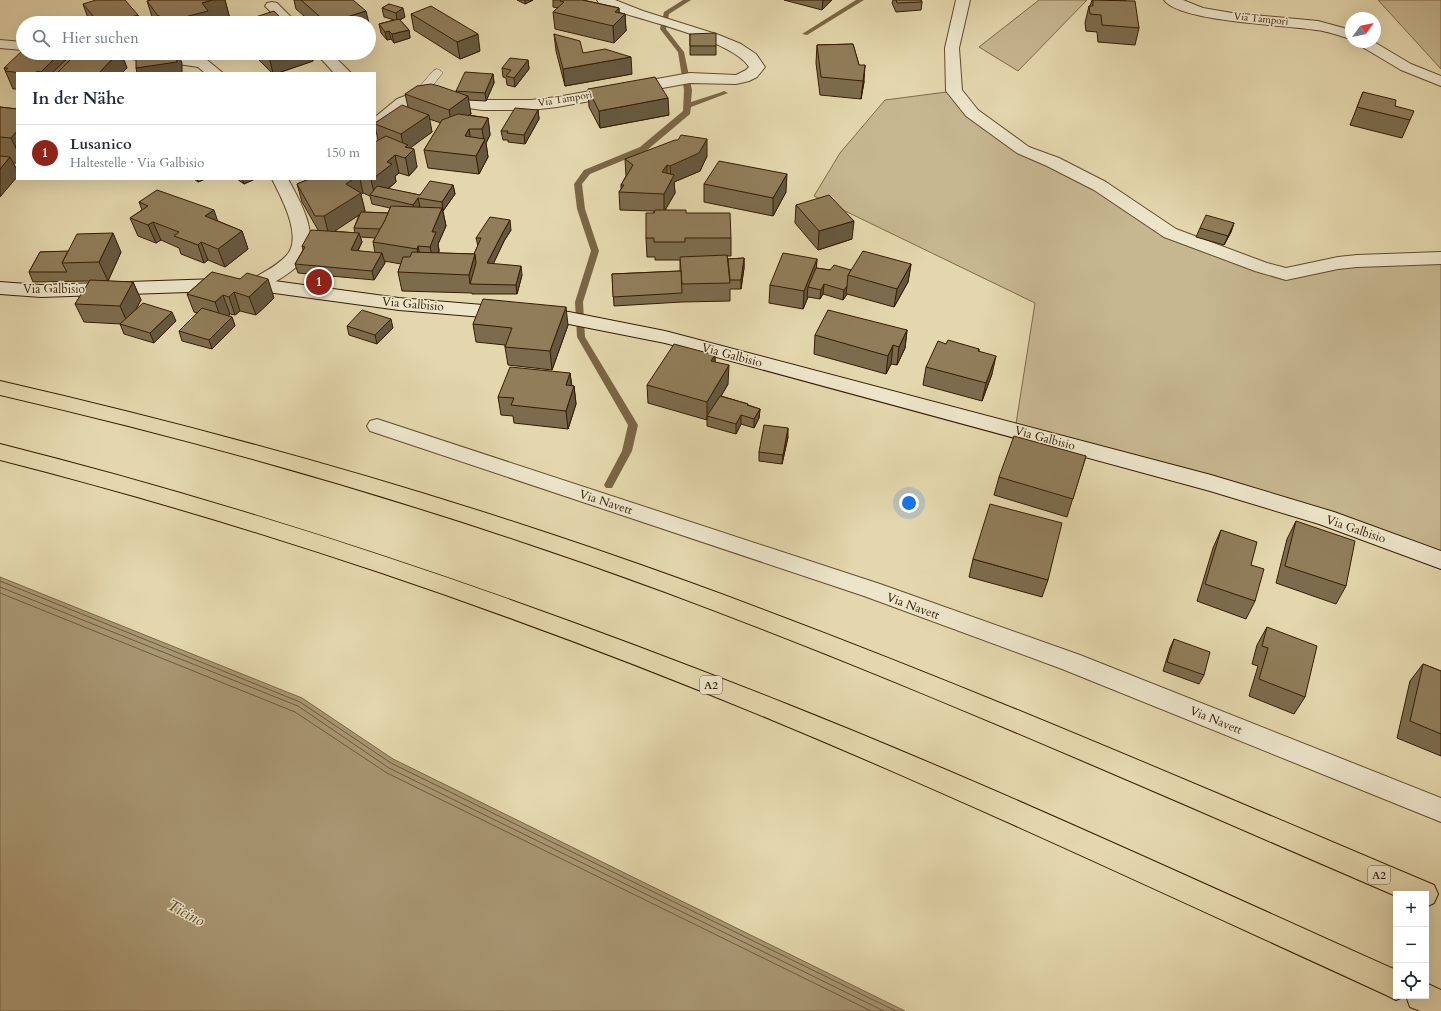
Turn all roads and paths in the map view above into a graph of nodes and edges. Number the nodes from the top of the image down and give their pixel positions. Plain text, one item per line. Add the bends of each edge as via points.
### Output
1 (604, 0) edge
2 (963, 0) edge
3 (1171, 0) edge
4 (272, 6) dead end
5 (283, 16) edge
6 (1345, 32) edge
7 (0, 44) edge
8 (16, 45) edge
9 (1374, 48) edge
10 (180, 60) edge
11 (330, 60) edge
12 (214, 72) edge
13 (342, 72) edge
14 (437, 73) dead end
15 (1441, 81) edge
16 (418, 96) junction
17 (376, 103) edge
18 (389, 114) junction
19 (376, 124) edge
20 (281, 180) edge
21 (1441, 258) edge
22 (254, 286) junction
23 (0, 288) edge
24 (0, 388) edge
25 (376, 426) dead end
26 (0, 452) edge
27 (1441, 560) edge
28 (1441, 810) edge
29 (1418, 891) edge
30 (1429, 896) edge
31 (1441, 901) edge
32 (1393, 984) edge
33 (1428, 999) edge
34 (1441, 1005) edge

1 - 16 street, Via Tamporì via 624,10 729,44 753,59 757,64 754,72 750,76 738,79 683,79 531,105 482,105
2 - 21 street via 952,48 954,92 972,113 1023,150 1100,186 1170,233 1286,274 1357,261
3 - 6 street, Via Tamporì via 1215,13 1327,27
4 - 5 street
7 - 8 street
9 - 15 street via 1406,67
10 - 12 street via 202,63
11 - 13 street
14 - 16 lane
16 - 18 street via 403,102
17 - 18 street
18 - 19 street
20 - 22 street via 296,209 302,241 295,258
22 - 23 street, Via Galbisio via 42,290
22 - 27 street, Via Galbisio via 399,304 578,320 665,337 1211,483 1326,518
24 - 29 highway, A2 via 168,428 409,496 673,585 1021,723
25 - 28 street, Via Navett via 894,598 1071,662
26 - 32 highway, A2 via 176,500 353,555 504,606 639,656 913,768
30 - 31 highway, A2
33 - 34 highway

